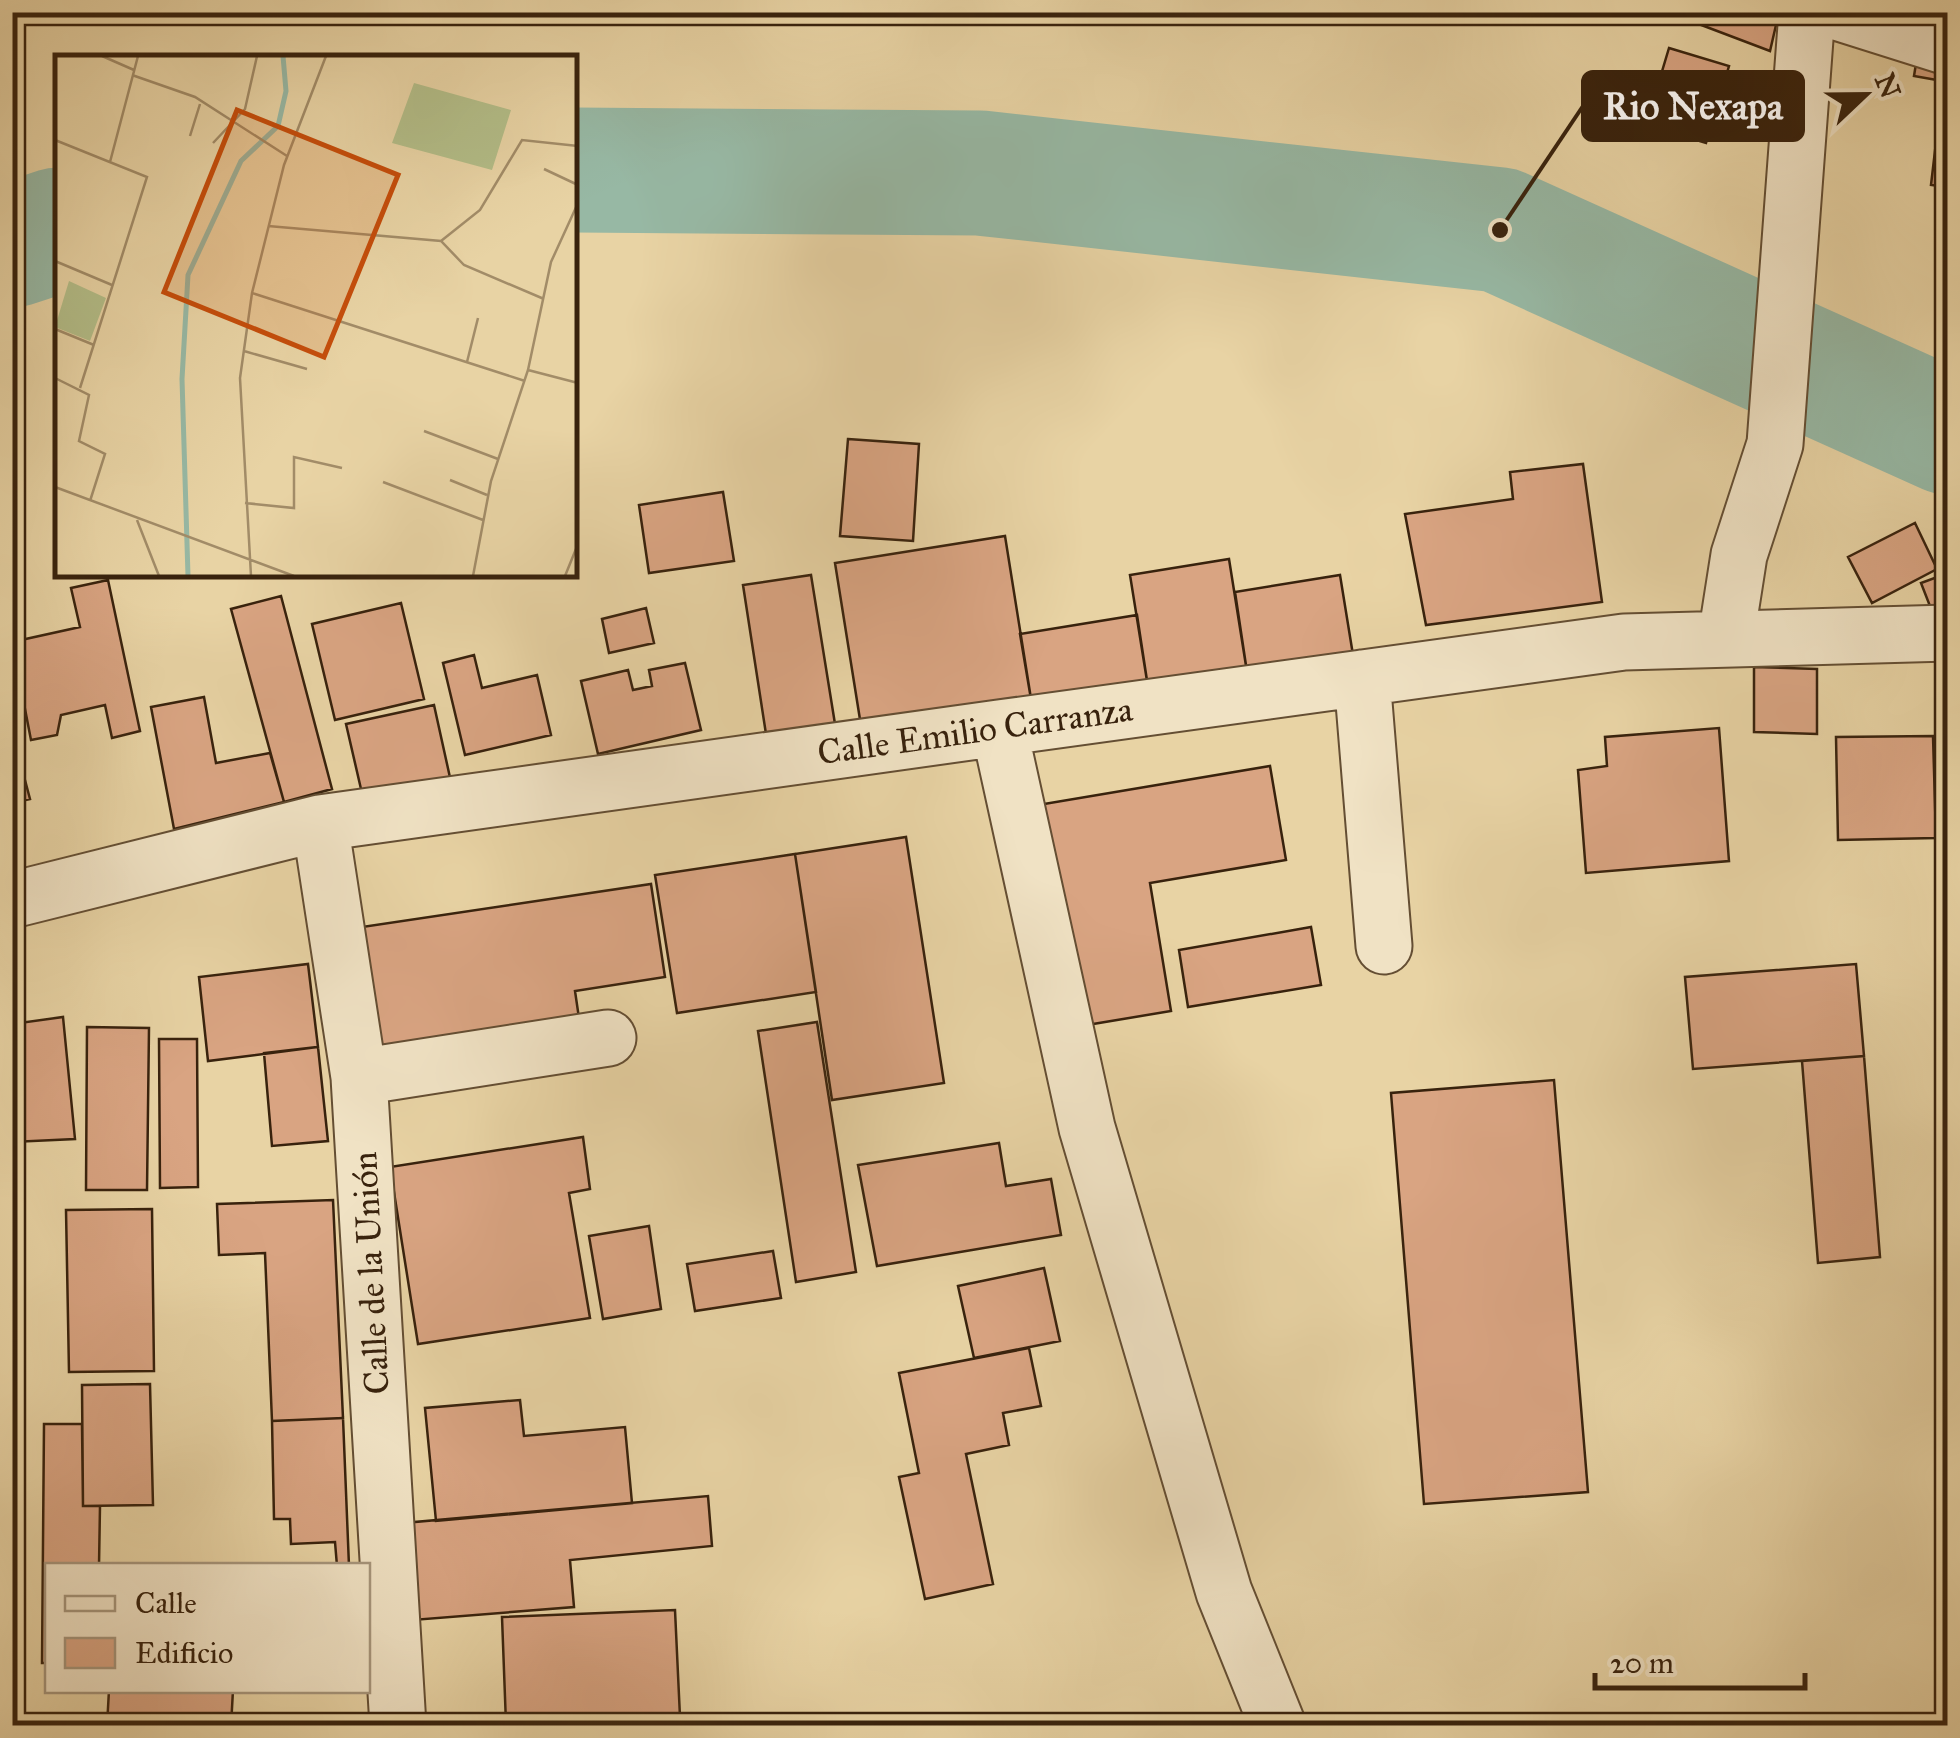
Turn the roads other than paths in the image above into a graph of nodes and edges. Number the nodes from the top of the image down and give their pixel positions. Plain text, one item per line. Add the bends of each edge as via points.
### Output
1 (1806, 12) edge
2 (1837, 12) edge
3 (1948, 47) edge
4 (1948, 633) edge
5 (1726, 638) junction
6 (1362, 678) junction
7 (1000, 728) junction
8 (320, 823) junction
9 (12, 900) edge
10 (1384, 946) dead end
11 (608, 1038) dead end
12 (359, 1077) junction
13 (398, 1726) edge
14 (1278, 1726) edge

1 - 5 street via 1775,444 1739,555
2 - 3 street
4 - 5 street, Calle Emilio Carranza
5 - 6 street, Calle Emilio Carranza via 1624,642
6 - 7 street, Calle Emilio Carranza
6 - 10 street
7 - 8 street, Calle Emilio Carranza
7 - 14 street via 1087,1128 1224,1592
8 - 9 street, Calle Emilio Carranza
8 - 12 street, Calle de la Unión
11 - 12 street
12 - 13 street, Calle de la Unión

